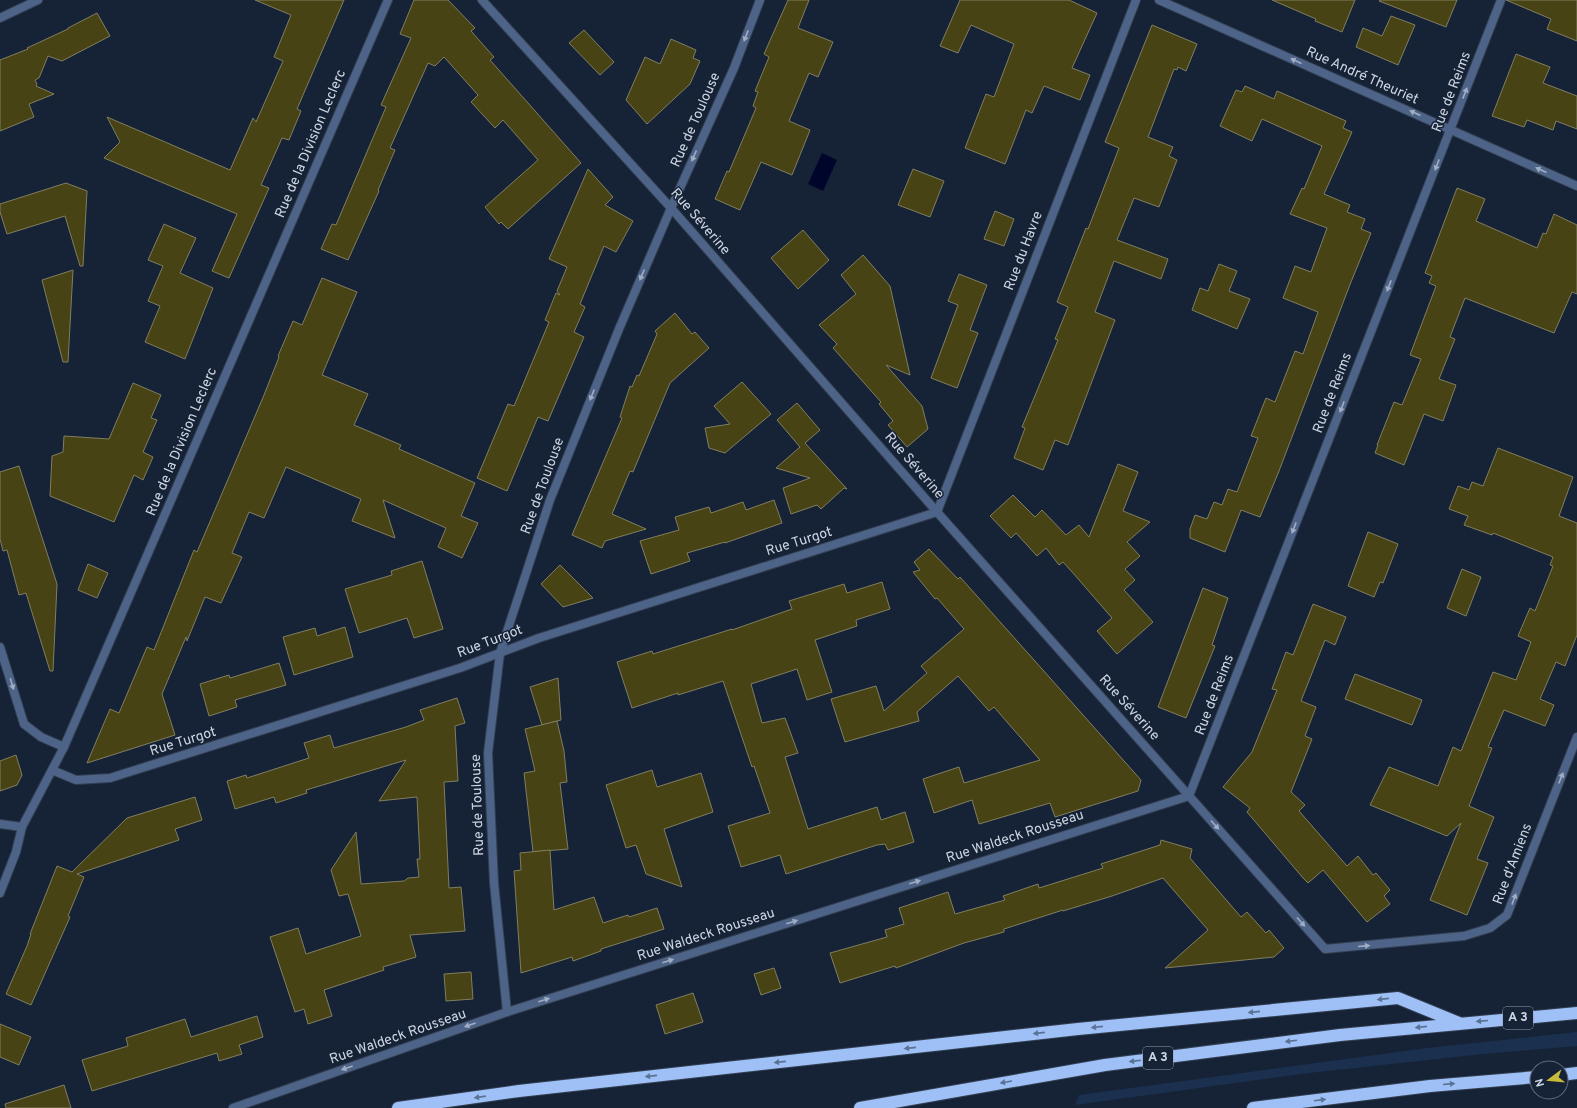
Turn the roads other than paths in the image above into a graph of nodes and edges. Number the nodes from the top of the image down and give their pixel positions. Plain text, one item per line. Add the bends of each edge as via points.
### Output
1 (38, 0) edge
2 (388, 0) edge
3 (482, 0) edge
4 (760, 0) edge
5 (1136, 0) edge
6 (1159, 0) edge
7 (1501, 0) edge
8 (0, 18) edge
9 (1451, 129) junction
10 (1577, 186) edge
11 (671, 208) junction
12 (937, 512) junction
13 (0, 647) edge
14 (500, 653) junction
15 (1577, 737) edge
16 (64, 747) junction
17 (52, 770) junction
18 (1189, 796) junction
19 (0, 824) edge
20 (22, 827) junction
21 (0, 893) edge
22 (1325, 949) joint
23 (507, 1012) junction
24 (1577, 1013) edge
25 (1459, 1023) junction
26 (1529, 1078) edge
27 (233, 1108) edge
28 (398, 1108) edge
29 (860, 1108) edge
30 (1253, 1108) edge

1 - 8 street
2 - 16 street, Rue de la Division Leclerc
3 - 11 street, Rue Séverine
4 -> 11 street, Rue de Toulouse via 734,68
5 - 12 street, Rue du Havre
9 -> 6 street, Rue André Theuriet
9 -> 7 street, Rue de Reims
10 -> 9 street, Rue André Theuriet
9 -> 18 street, Rue de Reims
11 - 12 street, Rue Séverine
11 -> 14 street, Rue de Toulouse via 550,500
12 - 14 street, Rue Turgot via 538,638
12 - 18 street, Rue Séverine
13 -> 16 street via 24,724 42,737
14 - 17 street, Rue Turgot via 460,668 110,778 76,780
14 - 23 street, Rue de Toulouse via 488,753 494,883
22 -> 15 street, Rue d'Amiens via 1464,936 1490,928 1507,915
16 - 17 street, Rue de la Division Leclerc
17 - 20 street, Rue de la Division Leclerc
18 -> 22 street, Rue Séverine
23 -> 18 street, Rue Waldeck Rousseau
19 - 20 street
20 - 21 street, Rue de la Division Leclerc via 16,852
23 -> 27 street, Rue Waldeck Rousseau
24 -> 25 highway, A 3
25 -> 28 highway via 1398,998 1070,1030 519,1091
25 -> 29 highway, A 3 via 1340,1035 1105,1065
30 -> 26 highway via 1430,1086

